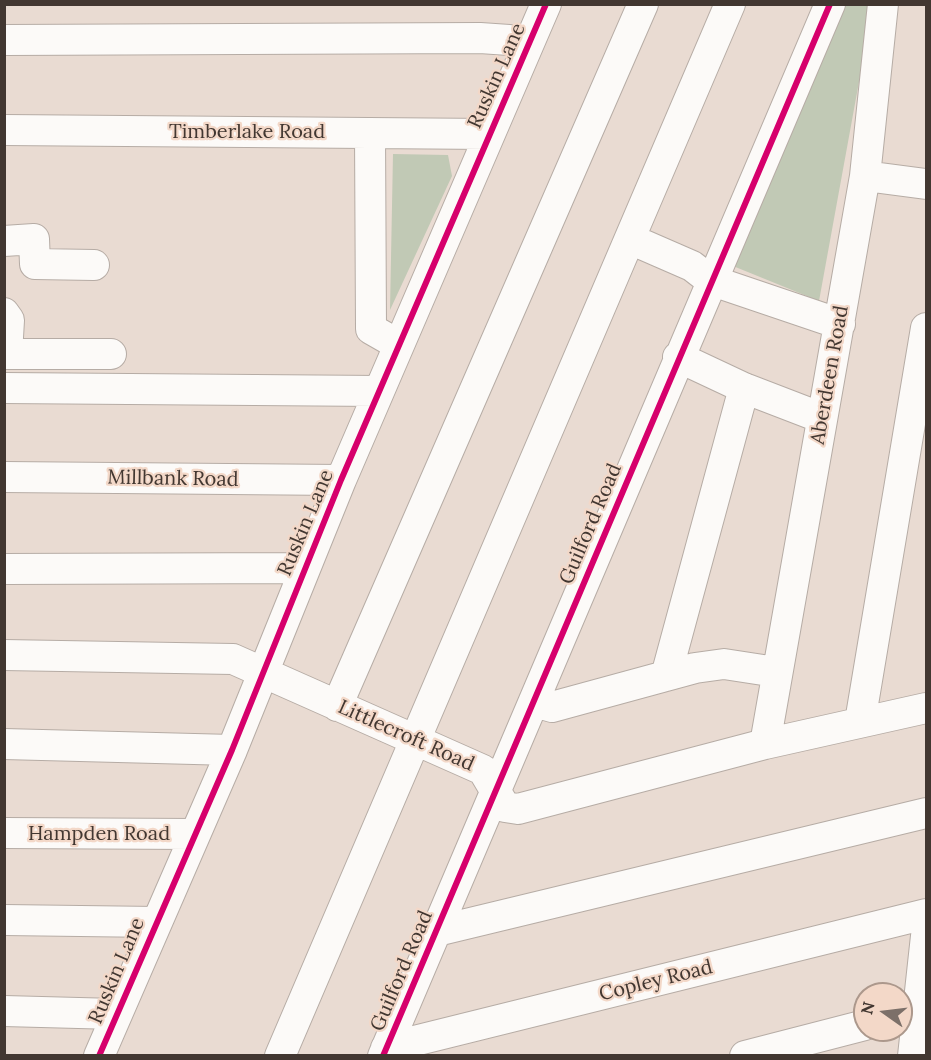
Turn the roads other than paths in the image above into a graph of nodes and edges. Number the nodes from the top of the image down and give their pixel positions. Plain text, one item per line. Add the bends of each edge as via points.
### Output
1 (546, 4) edge
2 (643, 4) edge
3 (730, 4) edge
4 (830, 4) edge
5 (883, 4) edge
6 (4, 40) edge
7 (528, 46) junction
8 (4, 130) edge
9 (370, 133) junction
10 (490, 134) junction
11 (865, 176) junction
12 (927, 184) edge
13 (630, 239) junction
14 (4, 241) edge
15 (94, 265) dead end
16 (710, 280) junction
17 (4, 313) edge
18 (840, 324) junction
19 (927, 328) edge
20 (399, 345) junction
21 (111, 354) dead end
22 (678, 357) junction
23 (4, 388) edge
24 (744, 388) junction
25 (379, 392) junction
26 (822, 418) junction
27 (4, 477) edge
28 (341, 480) junction
29 (305, 568) junction
30 (4, 569) edge
31 (4, 655) edge
32 (776, 672) junction
33 (261, 673) junction
34 (666, 676) junction
35 (535, 702) junction
36 (337, 706) junction
37 (927, 708) edge
38 (860, 722) junction
39 (416, 741) junction
40 (4, 744) edge
41 (765, 744) junction
42 (232, 750) junction
43 (496, 795) junction
44 (927, 813) edge
45 (4, 833) edge
46 (194, 834) junction
47 (927, 914) edge
48 (4, 920) edge
49 (156, 922) junction
50 (437, 931) junction
51 (927, 936) edge
52 (913, 999) edge
53 (4, 1011) edge
54 (116, 1014) junction
55 (853, 1028) edge
56 (384, 1052) edge
57 (99, 1056) edge
58 (280, 1056) edge
59 (745, 1056) edge

1 - 7 street, Ruskin Lane
2 - 36 street
3 - 13 street
4 - 16 street, Guilford Road
5 - 11 street, Aberdeen Road
6 - 7 street via 480,38
7 - 10 street, Ruskin Lane
8 - 9 street, Timberlake Road
9 - 10 street, Timberlake Road
9 - 20 street via 371,329
10 - 20 street, Ruskin Lane
11 - 12 street
11 - 18 street, Aberdeen Road
13 - 16 street via 692,266
13 - 39 street
14 - 15 street via 34,239 35,264
16 - 18 street
16 - 22 street, Guilford Road
17 - 21 street via 9,320 7,354
18 - 26 street, Aberdeen Road
19 - 38 street
20 - 25 street, Ruskin Lane
22 - 24 street
22 - 35 street, Guilford Road
23 - 25 street
24 - 26 street
24 - 34 street
25 - 28 street, Ruskin Lane
26 - 32 street, Aberdeen Road
27 - 28 street, Millbank Road
28 - 29 street, Ruskin Lane
29 - 30 street
29 - 33 street, Ruskin Lane
31 - 33 street, Littlecroft Road via 233,658
32 - 34 street via 724,664
32 - 41 street, Aberdeen Road
33 - 36 street, Littlecroft Road
33 - 42 street, Ruskin Lane
34 - 35 street via 552,707
35 - 43 street, Guilford Road
36 - 39 street, Littlecroft Road
37 - 38 street
38 - 41 street
39 - 43 street, Littlecroft Road via 483,770
39 - 58 street
40 - 42 street
41 - 43 street via 518,809 505,807
42 - 46 street, Ruskin Lane
43 - 50 street, Guilford Road
44 - 50 street
45 - 46 street, Hampden Road
46 - 49 street, Ruskin Lane
47 - 56 street, Copley Road
48 - 49 street
49 - 54 street, Ruskin Lane
50 - 56 street, Guilford Road
51 - 52 street
53 - 54 street
54 - 57 street, Ruskin Lane
55 - 59 street

